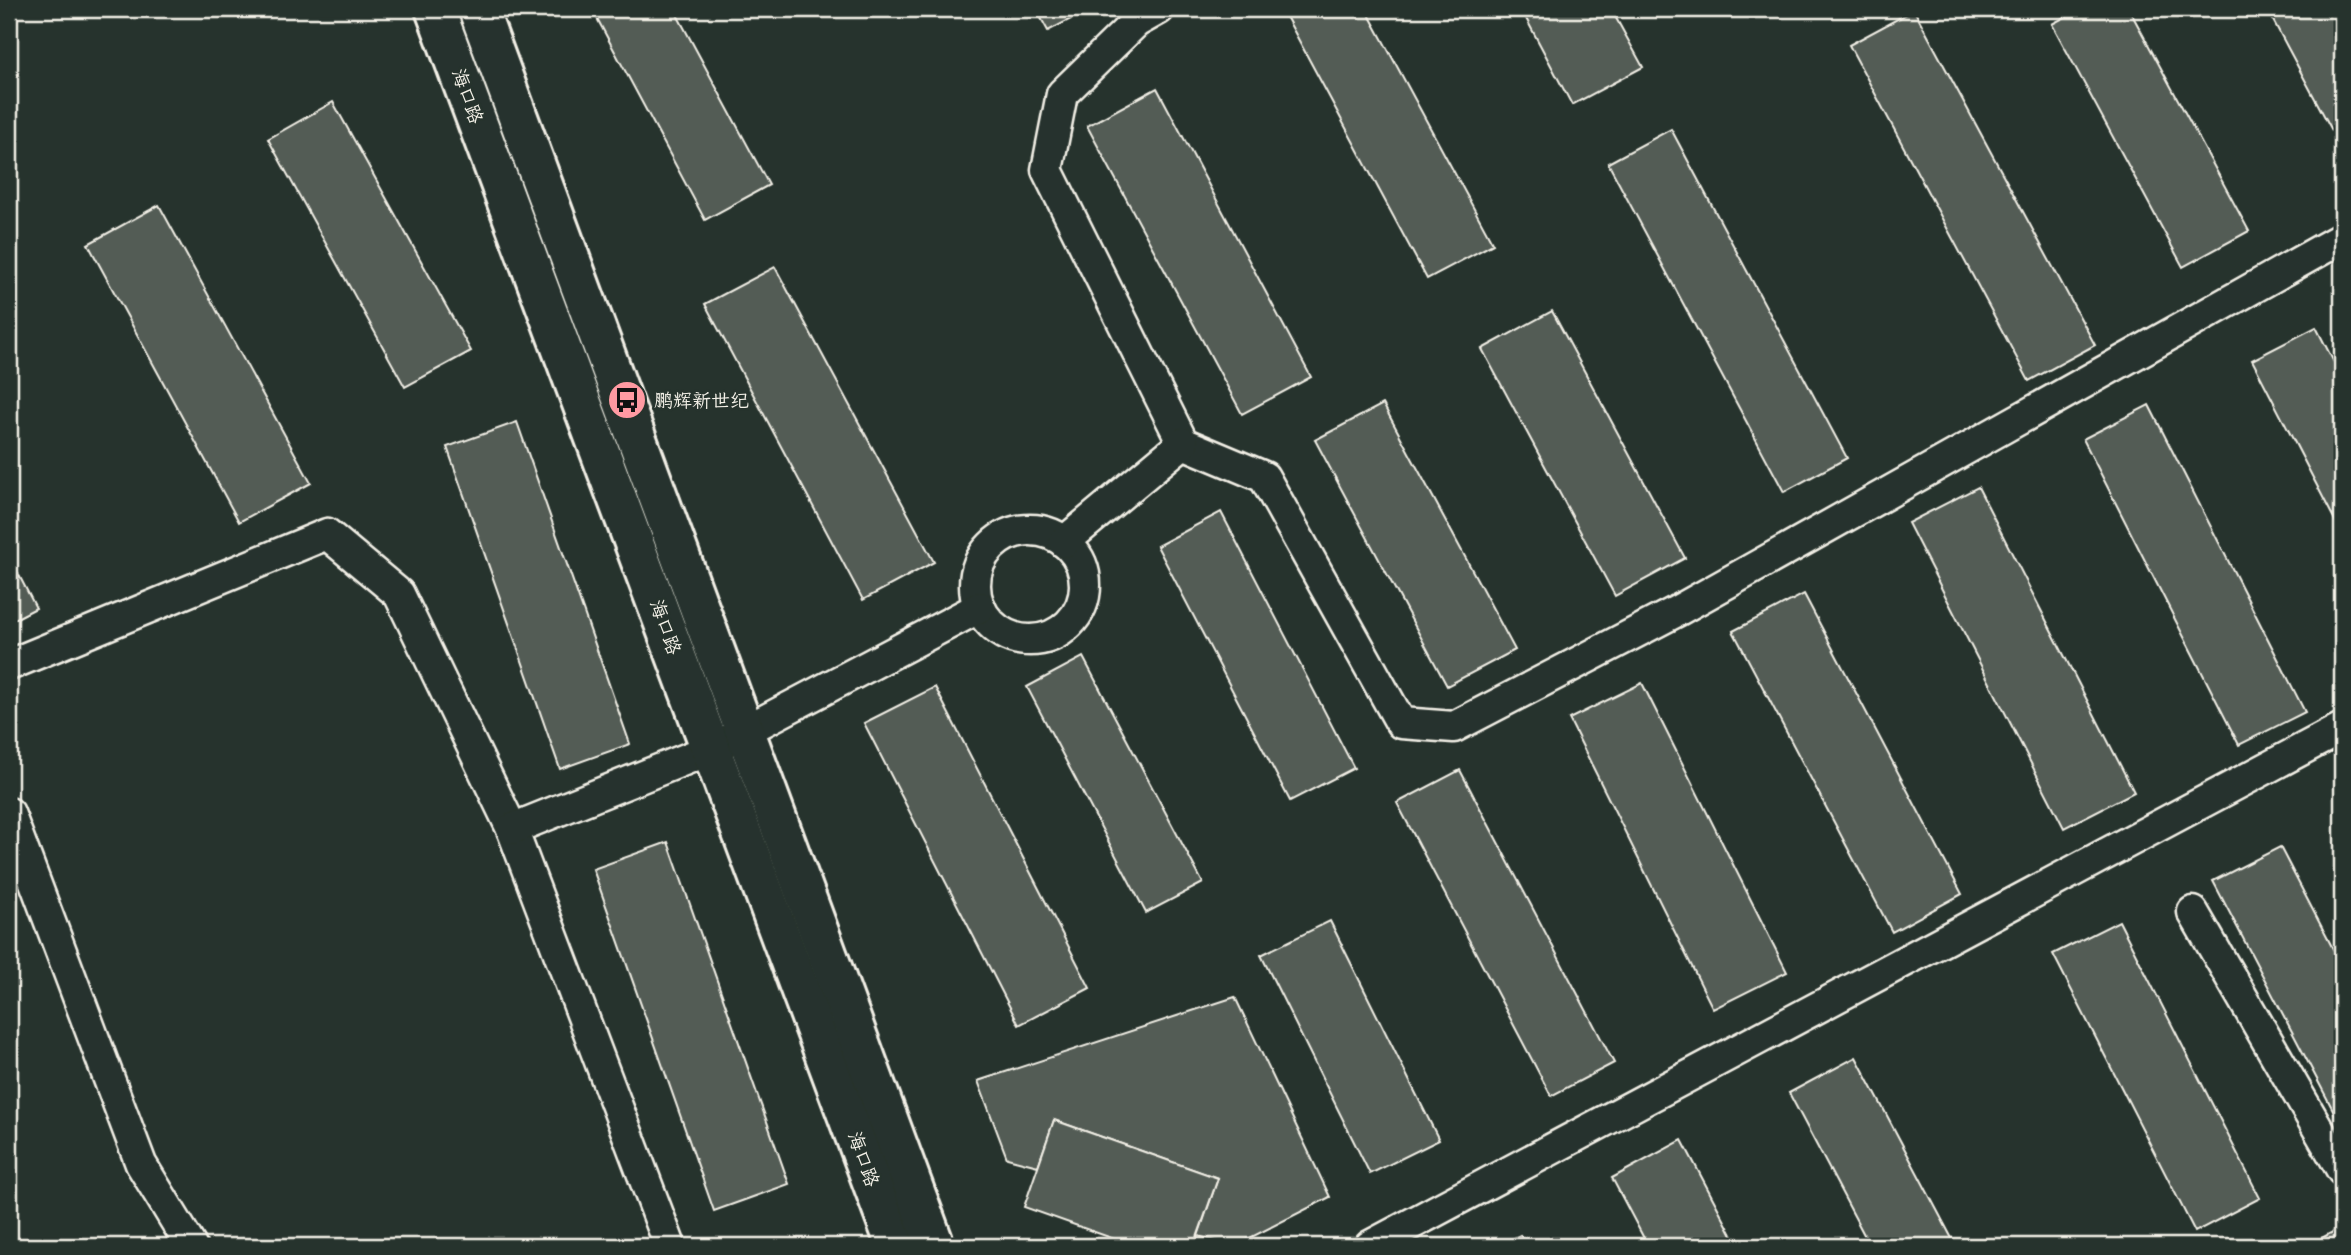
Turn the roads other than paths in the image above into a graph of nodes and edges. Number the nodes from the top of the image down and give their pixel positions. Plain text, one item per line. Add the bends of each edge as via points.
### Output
1 (435, 9) edge
2 (478, 9) edge
3 (1159, 9) edge
4 (2342, 238) edge
5 (1183, 443) junction
6 (1064, 542) junction
7 (980, 607) junction
8 (9, 665) edge
9 (2342, 728) edge
10 (744, 731) junction
11 (711, 749) junction
12 (9, 813) edge
13 (512, 830) junction
14 (2193, 912) dead end
15 (2342, 1170) edge
16 (191, 1246) edge
17 (670, 1246) edge
18 (896, 1246) edge
19 (934, 1246) edge
20 (1370, 1246) edge

1 - 11 main road, 海口路
2 - 10 main road, 海口路
3 - 5 street via 1136,22 1062,94 1047,170
4 - 5 street via 1676,611 1454,727 1401,723 1264,477
5 - 6 street
6 - 7 street via 1030,530 997,541 977,571
6 - 7 street via 1077,555 1084,572 1081,608 1071,623 1056,634 1021,639 1004,633
7 - 10 street
8 - 13 street via 327,534 399,594
9 - 20 street
10 - 11 street
10 - 19 main road, 海口路
11 - 13 street
11 - 18 main road, 海口路
12 - 16 street via 141,1164
13 - 17 street
14 - 15 street

